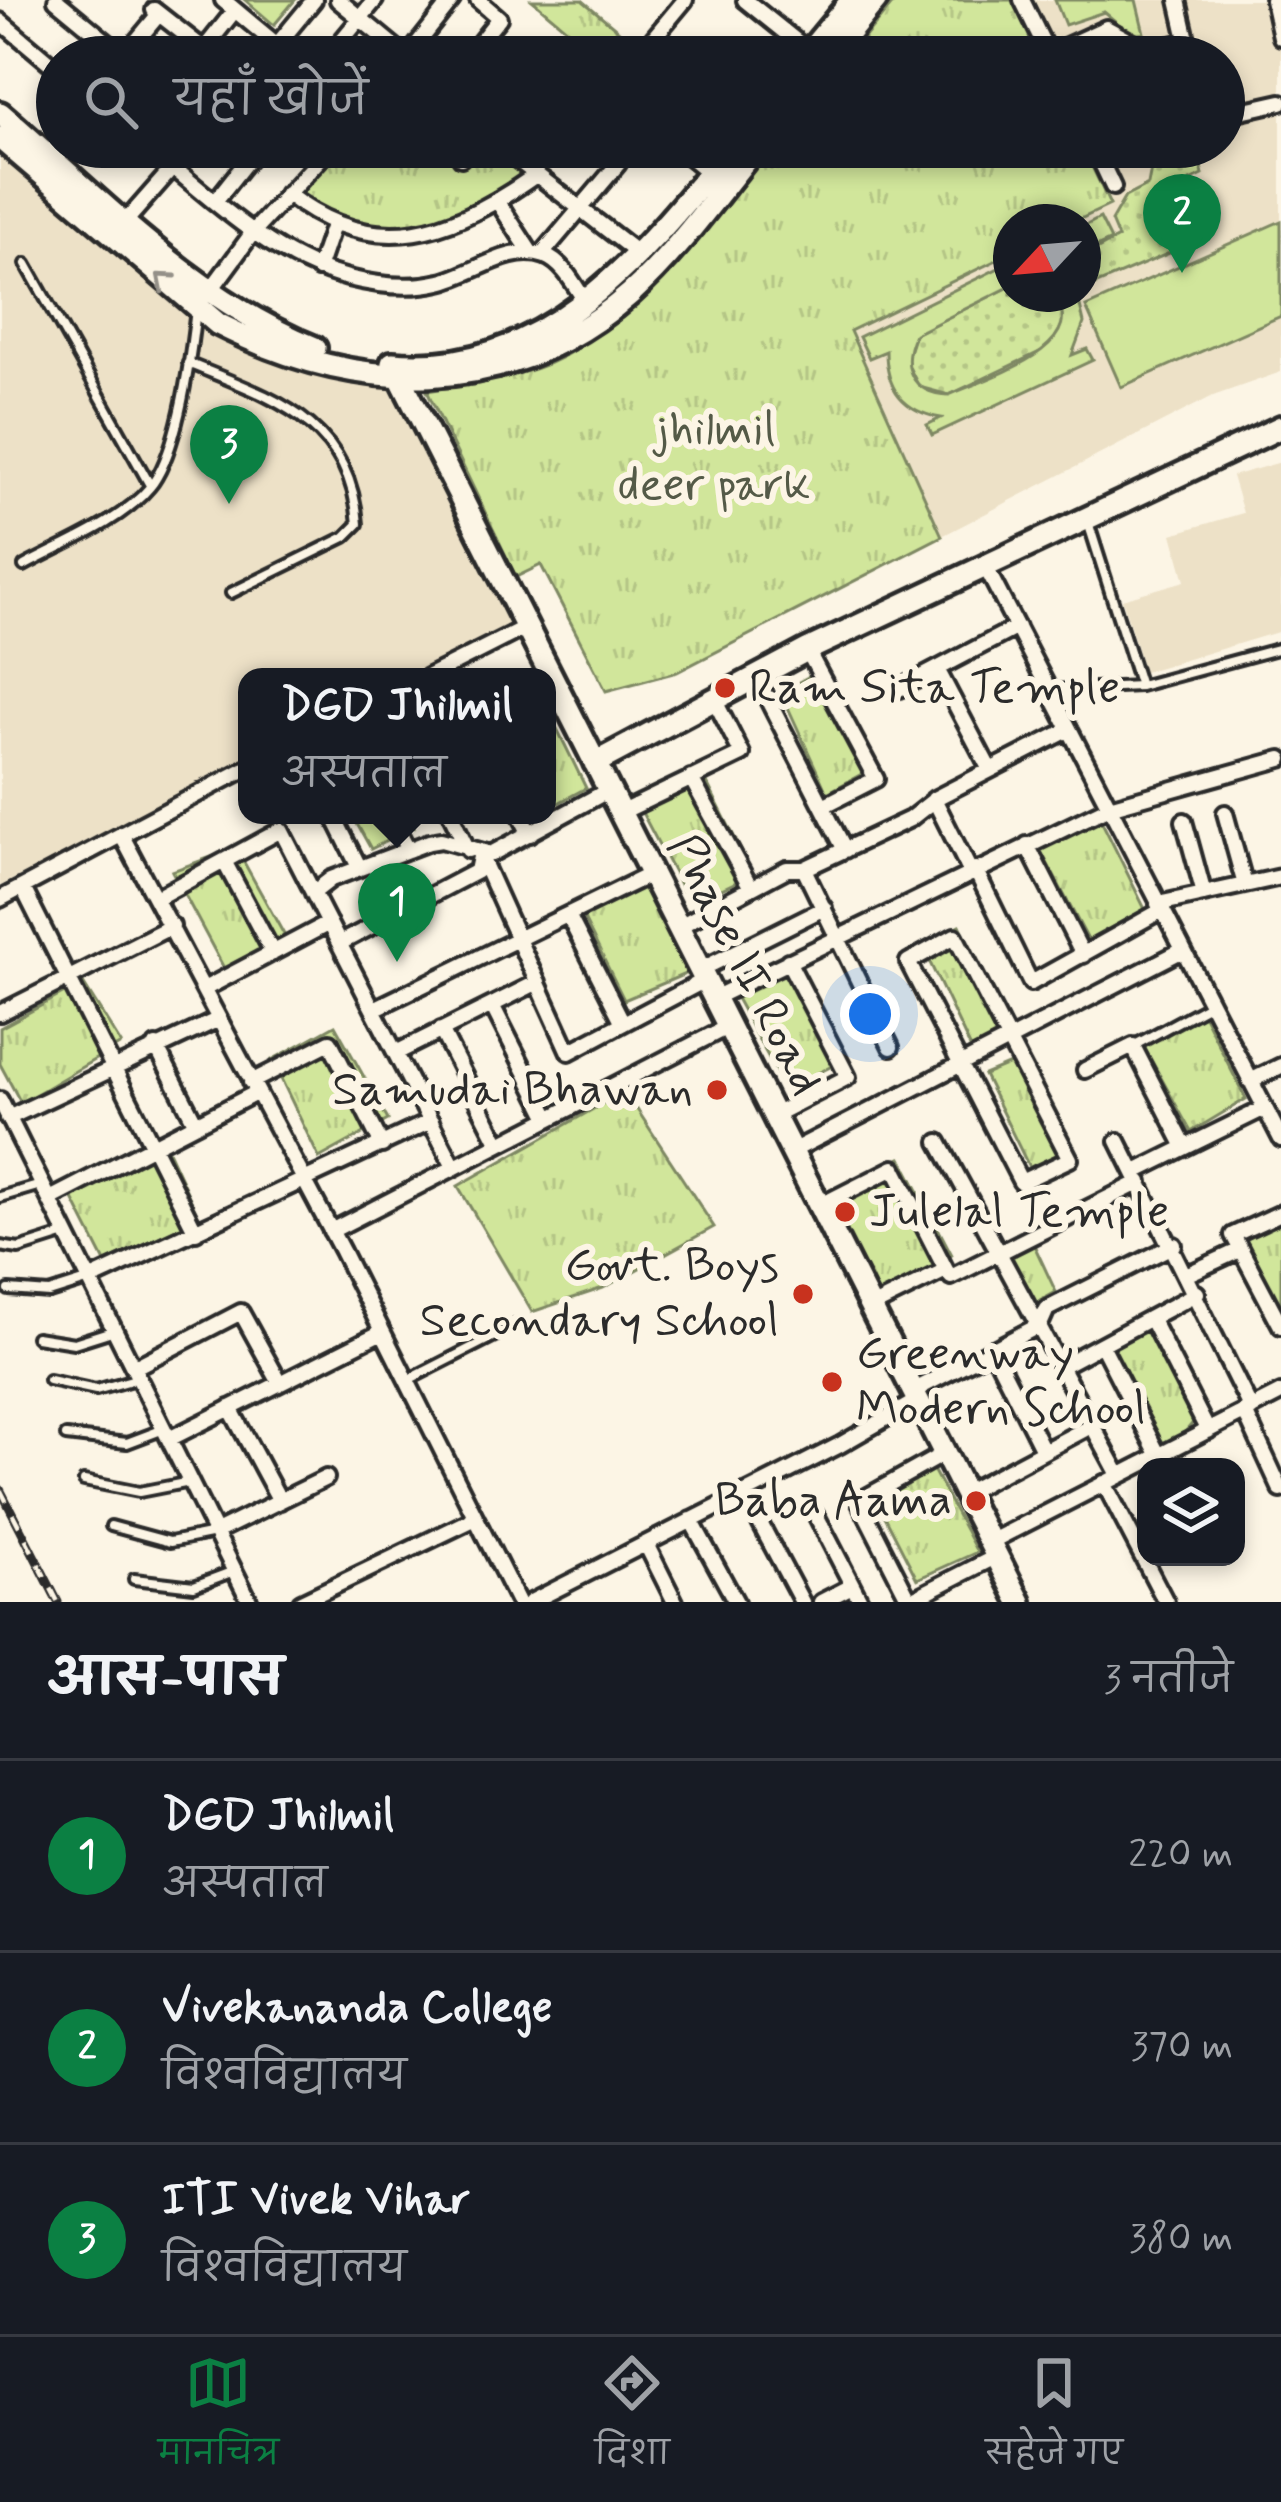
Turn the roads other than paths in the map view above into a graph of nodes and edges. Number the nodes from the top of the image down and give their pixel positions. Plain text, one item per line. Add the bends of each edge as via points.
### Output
1 (56, 0) edge
2 (314, 0) edge
3 (338, 0) edge
4 (375, 0) edge
5 (452, 0) edge
6 (478, 0) edge
7 (685, 0) edge
8 (746, 0) edge
9 (852, 0) edge
10 (876, 0) edge
11 (1022, 0) edge
12 (1178, 0) edge
13 (1273, 0) edge
14 (229, 5) edge
15 (360, 18) junction
16 (0, 21) edge
17 (100, 36) edge
18 (140, 36) edge
19 (187, 36) edge
20 (216, 36) edge
21 (258, 36) edge
22 (284, 36) edge
23 (345, 36) edge
24 (382, 36) edge
25 (424, 36) edge
26 (486, 36) edge
27 (655, 36) edge
28 (790, 36) edge
29 (828, 36) edge
30 (837, 36) edge
31 (1040, 36) edge
32 (1089, 36) edge
33 (1121, 36) edge
34 (1186, 36) edge
35 (1281, 37) edge
36 (36, 51) edge
37 (1281, 102) edge
38 (1245, 110) edge
39 (0, 113) edge
40 (0, 138) edge
41 (36, 148) edge
42 (36, 165) edge
43 (40, 168) edge
44 (57, 168) edge
45 (174, 168) joint
46 (241, 168) edge
47 (311, 168) edge
48 (528, 168) edge
49 (615, 168) edge
50 (704, 168) edge
51 (722, 168) edge
52 (730, 168) edge
53 (1104, 168) edge
54 (537, 175) junction
55 (717, 179) junction
56 (1113, 187) dead end
57 (287, 194) junction
58 (216, 200) junction
59 (498, 202) junction
60 (582, 210) junction
61 (333, 225) junction
62 (120, 228) junction
63 (254, 231) junction
64 (536, 254) junction
65 (640, 255) junction
66 (26, 264) dead end
67 (318, 269) junction
68 (203, 300) junction
69 (587, 304) junction
70 (188, 363) junction
71 (399, 370) junction
72 (1281, 427) edge
73 (150, 486) junction
74 (1086, 515) junction
75 (984, 564) junction
76 (24, 566) dead end
77 (231, 593) dead end
78 (526, 627) junction
79 (1017, 627) junction
80 (1281, 648) edge
81 (807, 650) junction
82 (445, 668) edge
83 (542, 668) edge
84 (937, 669) junction
85 (755, 675) junction
86 (1140, 686) junction
87 (899, 689) dead end
88 (1050, 690) junction
89 (713, 698) junction
90 (556, 700) edge
91 (1068, 730) junction
92 (1281, 759) edge
93 (595, 763) junction
94 (990, 770) junction
95 (238, 773) edge
96 (691, 778) junction
97 (609, 790) junction
98 (934, 800) junction
99 (823, 806) junction
100 (1109, 807) junction
101 (620, 813) junction
102 (1225, 813) dead end
103 (556, 820) edge
104 (1184, 821) dead end
105 (338, 824) edge
106 (395, 824) edge
107 (456, 824) edge
108 (524, 824) edge
109 (549, 824) edge
110 (530, 835) junction
111 (122, 836) junction
112 (1027, 845) junction
113 (408, 850) junction
114 (845, 850) junction
115 (474, 853) junction
116 (225, 863) junction
117 (359, 867) junction
118 (804, 869) junction
119 (973, 870) junction
120 (651, 874) junction
121 (1281, 877) edge
122 (1245, 885) junction
123 (23, 888) junction
124 (751, 888) junction
125 (313, 893) junction
126 (1204, 894) junction
127 (157, 898) junction
128 (0, 899) edge
129 (1160, 907) junction
130 (824, 908) junction
131 (568, 916) junction
132 (329, 922) junction
133 (172, 926) junction
134 (678, 927) junction
135 (838, 936) junction
136 (520, 940) junction
137 (340, 943) junction
138 (1183, 950) junction
139 (273, 953) junction
140 (1083, 955) junction
141 (788, 961) junction
142 (67, 978) junction
143 (538, 982) junction
144 (706, 982) junction
145 (204, 989) junction
146 (1211, 1004) junction
147 (492, 1005) junction
148 (374, 1009) junction
149 (0, 1013) edge
150 (219, 1019) junction
151 (623, 1023) junction
152 (729, 1026) junction
153 (441, 1030) junction
154 (1010, 1040) junction
155 (156, 1046) junction
156 (1133, 1046) junction
157 (891, 1047) dead end
158 (398, 1052) junction
159 (114, 1064) junction
160 (962, 1066) junction
161 (1085, 1070) dead end
162 (1279, 1072) edge
163 (1250, 1081) junction
164 (254, 1087) junction
165 (0, 1100) edge
166 (1265, 1108) junction
167 (774, 1115) junction
168 (549, 1118) junction
169 (431, 1121) junction
170 (6, 1122) edge
171 (196, 1124) junction
172 (1281, 1139) edge
173 (1118, 1141) dead end
174 (939, 1142) dead end
175 (155, 1144) junction
176 (382, 1144) junction
177 (499, 1144) junction
178 (1185, 1147) junction
179 (792, 1151) junction
180 (454, 1167) junction
181 (1137, 1177) junction
182 (304, 1182) junction
183 (46, 1191) junction
184 (0, 1197) edge
185 (820, 1206) junction
186 (1281, 1213) edge
187 (331, 1231) junction
188 (196, 1232) junction
189 (68, 1233) junction
190 (1174, 1245) junction
191 (0, 1246) edge
192 (1240, 1250) junction
193 (998, 1254) junction
194 (946, 1270) junction
195 (1188, 1274) junction
196 (91, 1280) junction
197 (9, 1290) dead end
198 (1197, 1293) junction
199 (871, 1307) junction
200 (1151, 1319) junction
201 (520, 1323) dead end
202 (1040, 1325) junction
203 (1281, 1326) edge
204 (116, 1329) junction
205 (382, 1332) junction
206 (36, 1337) dead end
207 (1102, 1345) junction
208 (992, 1349) junction
209 (1061, 1366) junction
210 (138, 1372) junction
211 (49, 1380) dead end
212 (406, 1380) junction
213 (280, 1383) junction
214 (1281, 1394) edge
215 (916, 1396) junction
216 (230, 1408) junction
217 (1248, 1410) junction
218 (1089, 1426) junction
219 (1208, 1430) junction
220 (168, 1433) junction
221 (66, 1436) dead end
222 (1281, 1448) edge
223 (1043, 1450) junction
224 (945, 1453) junction
225 (1159, 1456) junction
226 (1263, 1456) junction
227 (1119, 1475) junction
228 (326, 1478) dead end
229 (84, 1481) dead end
230 (192, 1481) junction
231 (1104, 1483) junction
232 (1281, 1490) edge
233 (744, 1493) junction
234 (965, 1493) junction
235 (280, 1501) junction
236 (816, 1515) dead end
237 (476, 1518) junction
238 (692, 1520) junction
239 (111, 1526) dead end
240 (216, 1532) junction
241 (647, 1546) junction
242 (994, 1549) junction
243 (235, 1570) junction
244 (134, 1579) dead end
245 (852, 1586) junction
246 (668, 1600) edge
247 (909, 1601) edge
248 (250, 1602) edge
249 (301, 1602) edge
250 (518, 1602) edge
251 (532, 1602) edge
252 (736, 1602) edge
253 (802, 1602) edge
254 (820, 1602) edge
255 (861, 1602) edge
256 (1020, 1602) edge
257 (1166, 1602) edge

1 - 17 street
2 - 22 street
3 - 15 street
4 - 15 street
5 - 25 street
6 - 26 street via 500,18
7 - 27 street
8 - 28 street
9 - 29 street
10 - 30 street
11 - 31 street
12 - 34 street
13 - 35 street
14 - 20 street
14 - 21 street
15 - 23 street
15 - 24 street
16 - 36 street
18 - 19 street via 157,12
32 - 33 street via 1106,28
37 - 38 street
39 - 41 street
40 - 42 street
43 - 62 street
44 - 62 street
45 - 58 street
45 - 62 street
46 - 58 street
47 - 57 street
48 - 54 street
49 - 60 street
50 - 55 street
51 - 55 street
52 - 55 street
53 - 56 street
54 - 59 street
54 - 60 street
55 - 65 street
55 - 71 street via 632,292 585,329 525,359 444,378
57 - 61 street
57 - 63 street
58 - 63 street
59 - 61 street via 428,231 388,235
59 - 64 street
60 - 64 street
60 - 65 street
61 - 67 street
62 - 68 street
63 - 67 street
63 - 68 street
64 - 67 street via 423,285
64 - 69 street via 555,261
65 - 69 street
66 - 73 lane
68 - 70 lane
68 - 71 street via 258,344
69 - 71 street via 520,340
70 - 73 lane
70 - 77 lane via 310,419 357,512 358,524 345,537
71 - 78 street, Phase II Road
72 - 74 street
73 - 76 lane
74 - 75 street
74 - 86 lane
75 - 79 street
75 - 81 street
78 - 82 street
78 - 83 street, Phase II Road
79 - 84 street
79 - 88 street
80 - 86 lane
81 - 85 street
81 - 99 street via 876,779
84 - 87 street
84 - 94 street
85 - 89 street
85 - 99 street
86 - 88 lane
88 - 91 street
89 - 93 street
89 - 96 street via 742,754
90 - 93 street, Phase II Road
91 - 94 street
91 - 100 street
92 - 100 street
93 - 97 street, Phase II Road
94 - 98 street
95 - 111 street
96 - 101 street
96 - 124 street
97 - 101 street, Phase II Road
97 - 103 street
98 - 114 street
98 - 119 street
99 - 114 street
100 - 112 street
100 - 129 street
101 - 120 street, Phase II Road
102 - 122 street
104 - 126 street
105 - 117 street
106 - 113 street
107 - 115 street
108 - 110 street
109 - 110 street
110 - 115 street
111 - 123 street
111 - 127 street
112 - 119 street
112 - 140 street
113 - 115 street via 441,840
113 - 117 street
114 - 118 street
115 - 136 street
115 - 137 street via 477,871
116 - 125 street via 281,830
116 - 127 street
116 - 139 street
117 - 125 street
118 - 124 street
118 - 130 street
119 - 135 street
119 - 140 street via 1031,982
120 - 131 street
120 - 134 street, Phase II Road
121 - 122 street
122 - 126 street
123 - 128 street
123 - 142 street
124 - 134 street
125 - 132 street
126 - 129 street
127 - 133 street
129 - 138 street
129 - 140 street
130 - 135 street
130 - 144 street
131 - 136 street
131 - 151 street
132 - 137 street
132 - 139 street
133 - 142 street
133 - 145 street
134 - 144 street, Phase II Road
135 - 141 street
135 - 157 street
136 - 143 street
136 - 148 street via 514,936
137 - 148 street
138 - 146 street
138 - 154 street
139 - 145 street
141 - 144 street
141 - 167 street via 848,1077
142 - 149 street
142 - 159 street
143 - 147 street
143 - 151 street via 569,1052
144 - 151 street
144 - 152 street, Phase II Road
145 - 150 street
146 - 156 lane
146 - 163 street
147 - 153 street
147 - 168 street
148 - 158 street
150 - 155 street
150 - 164 street
152 - 167 street, Phase II Road
152 - 168 street
153 - 158 street
153 - 177 street
154 - 160 street
154 - 160 street via 955,936 908,962
154 - 160 street via 1070,1159 1021,1182
155 - 159 street
155 - 171 street
156 - 161 street
156 - 178 street
158 - 169 street
159 - 170 street
159 - 175 street
160 - 179 street
162 - 163 street
163 - 166 street
164 - 171 street
164 - 176 street via 329,1042
164 - 182 street
165 - 170 street
166 - 172 street
166 - 178 street
167 - 179 street, Phase II Road
168 - 177 street
169 - 176 street
169 - 180 street
170 - 183 street
171 - 175 street
173 - 181 street
174 - 193 street
175 - 183 street
175 - 188 street
176 - 182 street
177 - 180 street
178 - 181 street
179 - 185 street, Phase II Road
180 - 187 street
181 - 190 street
181 - 193 street
182 - 187 street
182 - 188 street
183 - 184 lane
183 - 189 street
185 - 194 street via 894,1168
185 - 199 street, Phase II Road
186 - 192 street via 1233,1234
187 - 205 street
188 - 196 street
189 - 191 lane via 20,1249
189 - 196 street
190 - 195 street
190 - 202 street via 1047,1309
192 - 195 street
192 - 203 street
193 - 194 street via 951,1277
193 - 202 street
194 - 199 street
195 - 198 street
196 - 197 lane via 49,1293
196 - 204 street
198 - 200 street
198 - 217 street
199 - 215 street, Phase II Road
200 - 207 street
200 - 219 street
201 - 212 lane
202 - 208 street
202 - 209 street
204 - 206 lane via 74,1343
204 - 210 street
205 - 212 street
205 - 213 street
207 - 209 street
207 - 225 street
208 - 215 street
208 - 223 street
209 - 218 street
210 - 211 lane via 96,1390
210 - 213 street via 241,1312
210 - 220 street
212 - 237 street
213 - 216 street
214 - 217 street
215 - 224 street, Phase II Road
215 - 233 street
216 - 220 street
216 - 235 street
217 - 219 street
217 - 226 street
218 - 223 street
218 - 227 street
219 - 225 street
220 - 221 lane via 128,1443
220 - 230 street
222 - 226 street
223 - 234 street
224 - 234 street, Phase II Road
224 - 247 street via 859,1501
225 - 227 street
226 - 232 street
227 - 231 street
228 - 235 street
229 - 230 lane via 139,1492
230 - 240 street
231 - 242 street
231 - 257 street
233 - 238 street
233 - 253 street
234 - 242 street, Phase II Road
235 - 240 street
236 - 245 street
237 - 249 street
237 - 250 street
238 - 241 street
238 - 252 street
239 - 240 lane via 170,1542
240 - 243 street
241 - 246 street
241 - 251 street
242 - 247 street
242 - 256 street, Phase II Road
243 - 244 lane via 194,1586
243 - 248 street
245 - 254 street
245 - 255 street

